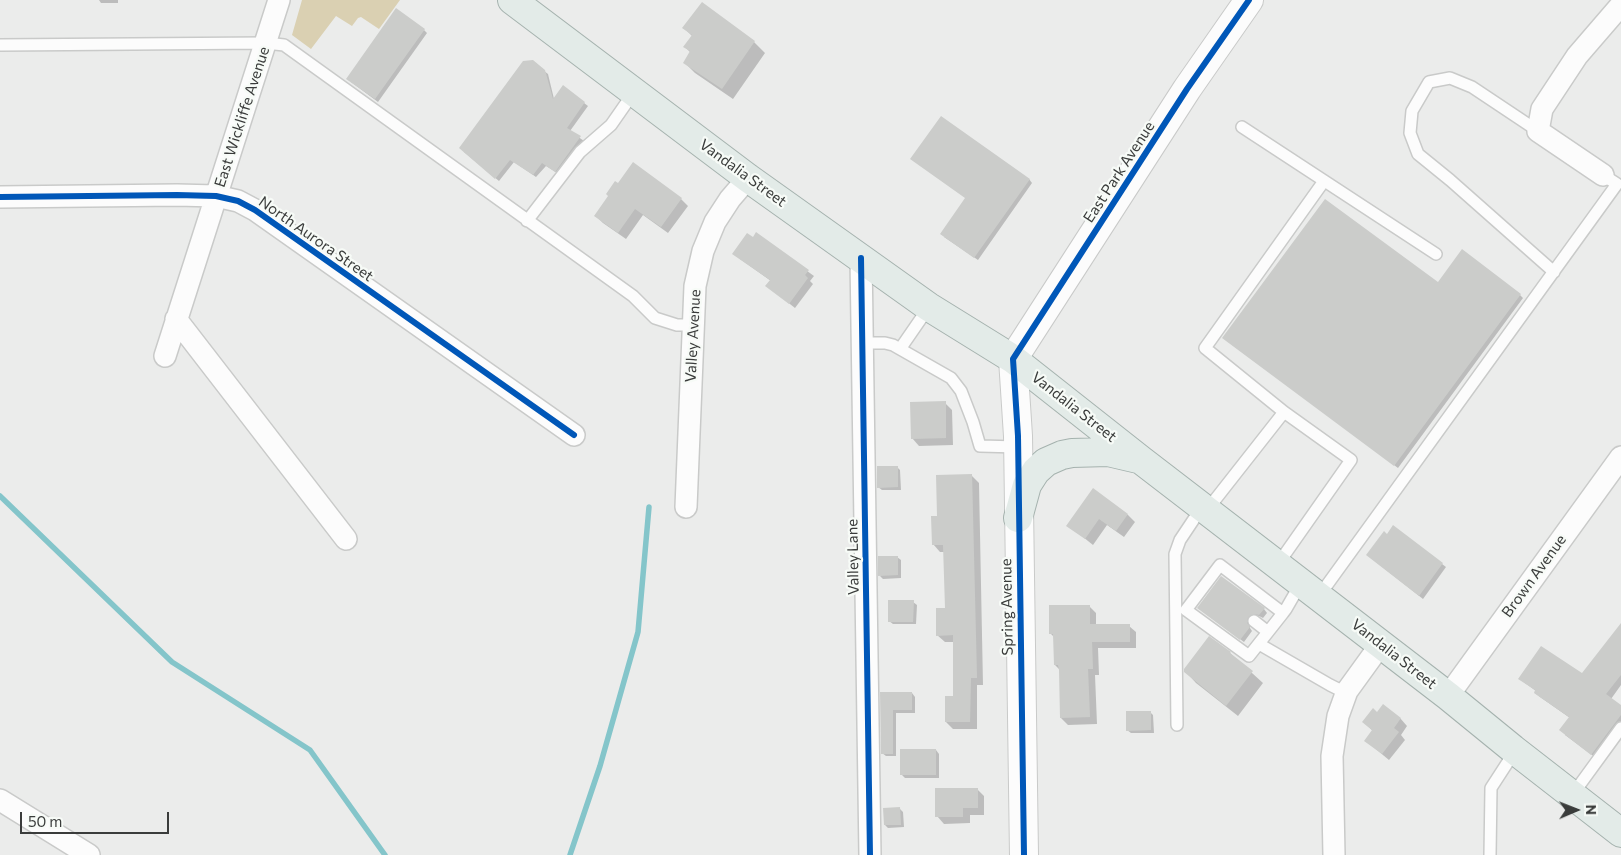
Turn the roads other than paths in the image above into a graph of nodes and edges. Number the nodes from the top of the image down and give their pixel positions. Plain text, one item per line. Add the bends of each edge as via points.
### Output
1 (280, 0) edge
2 (512, 0) edge
3 (1250, 0) edge
4 (1621, 5) edge
5 (266, 43) junction
6 (0, 45) edge
7 (634, 92) junction
8 (1242, 127) dead end
9 (1538, 131) junction
10 (1603, 175) joint
11 (748, 178) junction
12 (1324, 181) junction
13 (216, 196) junction
14 (0, 197) edge
15 (527, 221) junction
16 (1436, 254) dead end
17 (861, 258) junction
18 (1554, 272) junction
19 (929, 307) junction
20 (176, 320) junction
21 (694, 325) junction
22 (862, 343) junction
23 (900, 349) junction
24 (165, 356) dead end
25 (1013, 359) junction
26 (1284, 412) junction
27 (574, 435) dead end
28 (1018, 446) junction
29 (1621, 457) edge
30 (1141, 460) junction
31 (686, 507) dead end
32 (1204, 508) junction
33 (1018, 518) junction
34 (346, 539) dead end
35 (1278, 564) junction
36 (1310, 589) junction
37 (1175, 601) junction
38 (1186, 610) junction
39 (1283, 614) junction
40 (1254, 621) dead end
41 (1268, 632) junction
42 (1258, 644) junction
43 (1381, 644) junction
44 (1346, 693) junction
45 (1448, 696) junction
46 (1177, 725) dead end
47 (1621, 728) edge
48 (1515, 751) junction
49 (1573, 794) junction
50 (0, 800) edge
51 (1621, 833) edge
52 (89, 855) edge
53 (870, 855) edge
54 (1024, 855) edge
55 (1334, 855) edge
56 (1490, 855) edge

1 - 5 street, East Wickliffe Avenue
2 - 7 main road, Vandalia Street
3 - 25 street, East Park Avenue via 1186,89
4 - 9 street via 1577,56 1542,109
5 - 6 lane
5 - 13 street, East Wickliffe Avenue
5 - 15 lane via 284,45
7 - 11 main road, Vandalia Street
7 - 15 lane via 611,125 580,152
8 - 12 lane
9 - 10 street
9 - 18 lane via 1472,87 1450,78 1429,82 1412,111 1410,133 1418,154
10 - 18 lane via 1617,184
11 - 17 main road, Vandalia Street
11 - 21 street, Valley Avenue via 715,222 703,251 695,286
12 - 16 lane
12 - 26 lane via 1205,348
13 - 14 street, North Aurora Street
13 - 20 street, East Wickliffe Avenue
13 - 27 street, North Aurora Street via 238,201 254,210
15 - 21 lane via 633,296 655,318 677,325
17 - 19 main road, Vandalia Street
17 - 22 street, Valley Lane
18 - 36 lane
19 - 23 lane
19 - 25 main road, Vandalia Street
20 - 24 street, East Wickliffe Avenue
20 - 34 street
21 - 31 street, Valley Avenue
22 - 23 lane via 885,343
22 - 53 street, Valley Lane
23 - 28 lane via 956,383 980,446
25 - 28 street, Spring Avenue
25 - 30 main road, Vandalia Street
26 - 32 lane
26 - 35 lane via 1350,460
28 - 33 street, Spring Avenue
29 - 45 street, Brown Avenue
30 - 32 main road, Vandalia Street
30 - 33 main road via 1108,452 1072,453 1046,462 1027,485
32 - 35 main road, Vandalia Street
32 - 37 lane via 1177,547
33 - 54 street, Spring Avenue
35 - 36 main road, Vandalia Street
36 - 39 lane
36 - 43 main road, Vandalia Street
37 - 38 lane
37 - 46 lane
38 - 39 lane via 1208,587 1220,565
38 - 42 lane via 1249,656
39 - 41 lane
40 - 41 lane
41 - 42 lane
42 - 44 lane
43 - 44 street
43 - 45 main road, Vandalia Street
44 - 55 street via 1338,716 1332,756
45 - 48 main road, Vandalia Street
47 - 49 lane
48 - 49 main road, Vandalia Street
48 - 56 lane via 1491,788
49 - 51 main road, Vandalia Street
50 - 52 street

